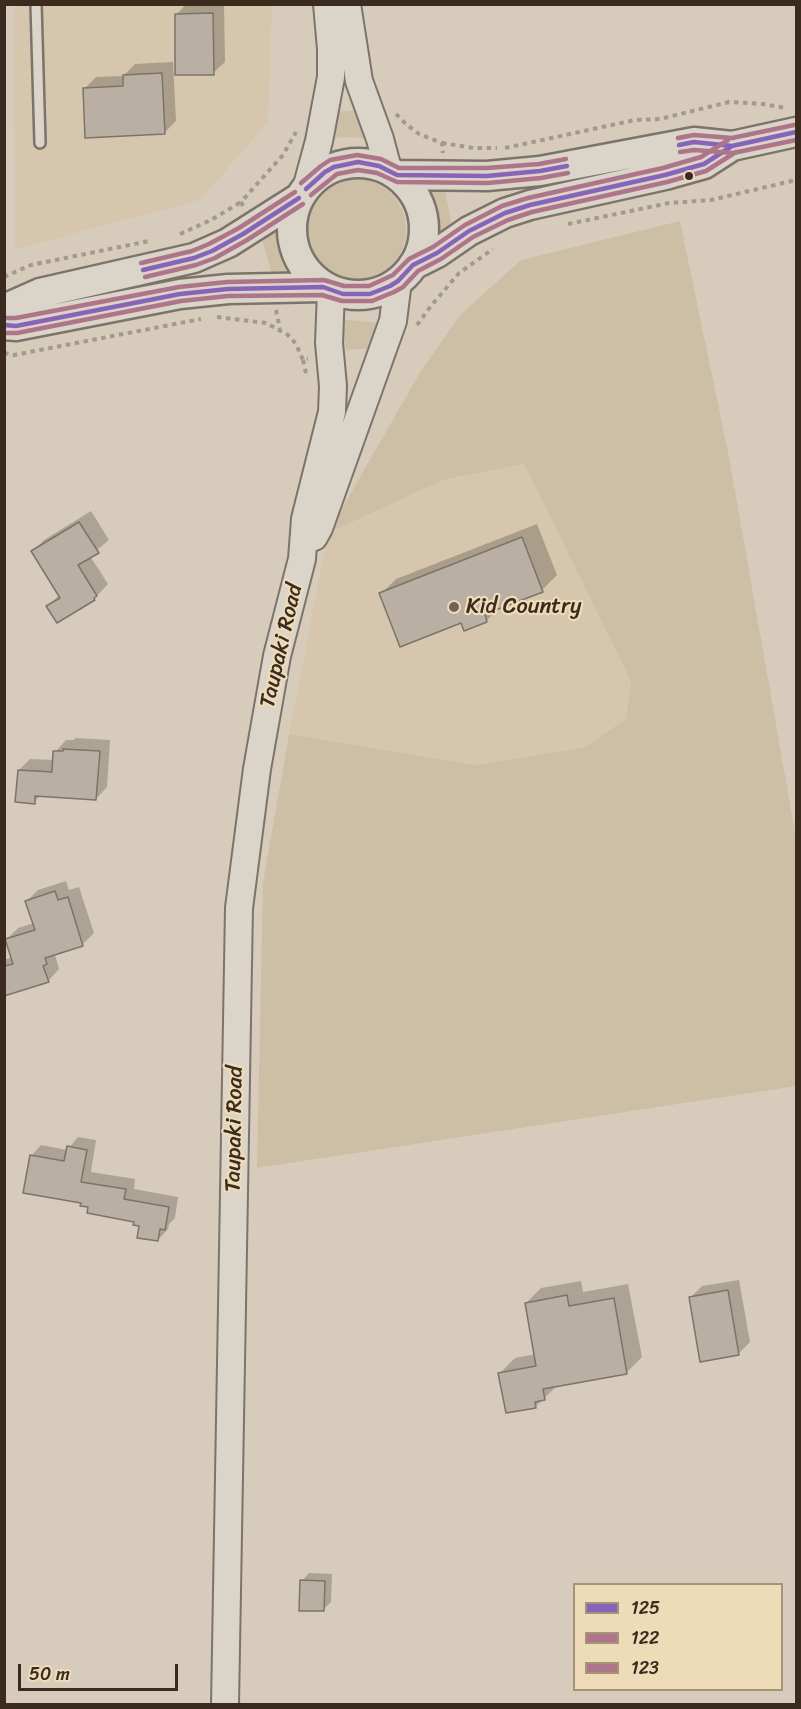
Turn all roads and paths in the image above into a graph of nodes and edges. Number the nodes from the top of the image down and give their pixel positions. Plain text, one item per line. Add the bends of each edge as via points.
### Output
1 (36, 4) edge
2 (327, 4) edge
3 (347, 4) edge
4 (390, 106) dead end
5 (796, 110) edge
6 (298, 125) dead end
7 (796, 132) edge
8 (40, 143) dead end
9 (442, 143) junction
10 (732, 146) junction
11 (444, 156) dead end
12 (392, 172) junction
13 (796, 180) edge
14 (302, 194) junction
15 (241, 202) junction
16 (245, 209) dead end
17 (558, 226) dead end
18 (169, 236) dead end
19 (158, 239) dead end
20 (496, 247) dead end
21 (406, 273) junction
22 (4, 277) edge
23 (327, 289) junction
24 (4, 309) edge
25 (277, 315) dead end
26 (4, 326) edge
27 (280, 330) junction
28 (413, 333) dead end
29 (4, 352) edge
30 (313, 358) dead end
31 (303, 360) junction
32 (306, 374) dead end
33 (302, 559) junction
34 (225, 1704) edge

1 - 8 lane
2 - 14 street via 331,77 319,141
3 - 12 street via 359,81
4 - 9 path via 419,134
5 - 9 path via 729,102 502,148
6 - 15 path via 283,155
7 - 10 main road
9 - 11 path
10 - 12 main road via 694,142 540,171 498,175
10 - 21 main road via 704,164 505,213 469,231
12 - 14 main road via 369,164 346,164 325,172
12 - 21 main road via 411,189 422,217 422,240
13 - 17 path via 711,200 669,203
14 - 23 main road via 292,222 294,245 302,265
14 - 24 main road via 228,243 194,258 40,293
15 - 16 path
15 - 18 path via 211,220
19 - 22 path via 31,265
20 - 28 path via 459,273
21 - 23 main road via 370,294
21 - 33 street, Taupaki Road via 382,356 319,528
23 - 26 main road via 228,289 180,294
23 - 33 street, Taupaki Road via 332,412 305,519
25 - 27 path
27 - 29 path via 266,323 212,316 14,355
27 - 31 path via 296,344
30 - 31 path
31 - 32 path
33 - 34 street, Taupaki Road via 277,656 256,770 239,908

